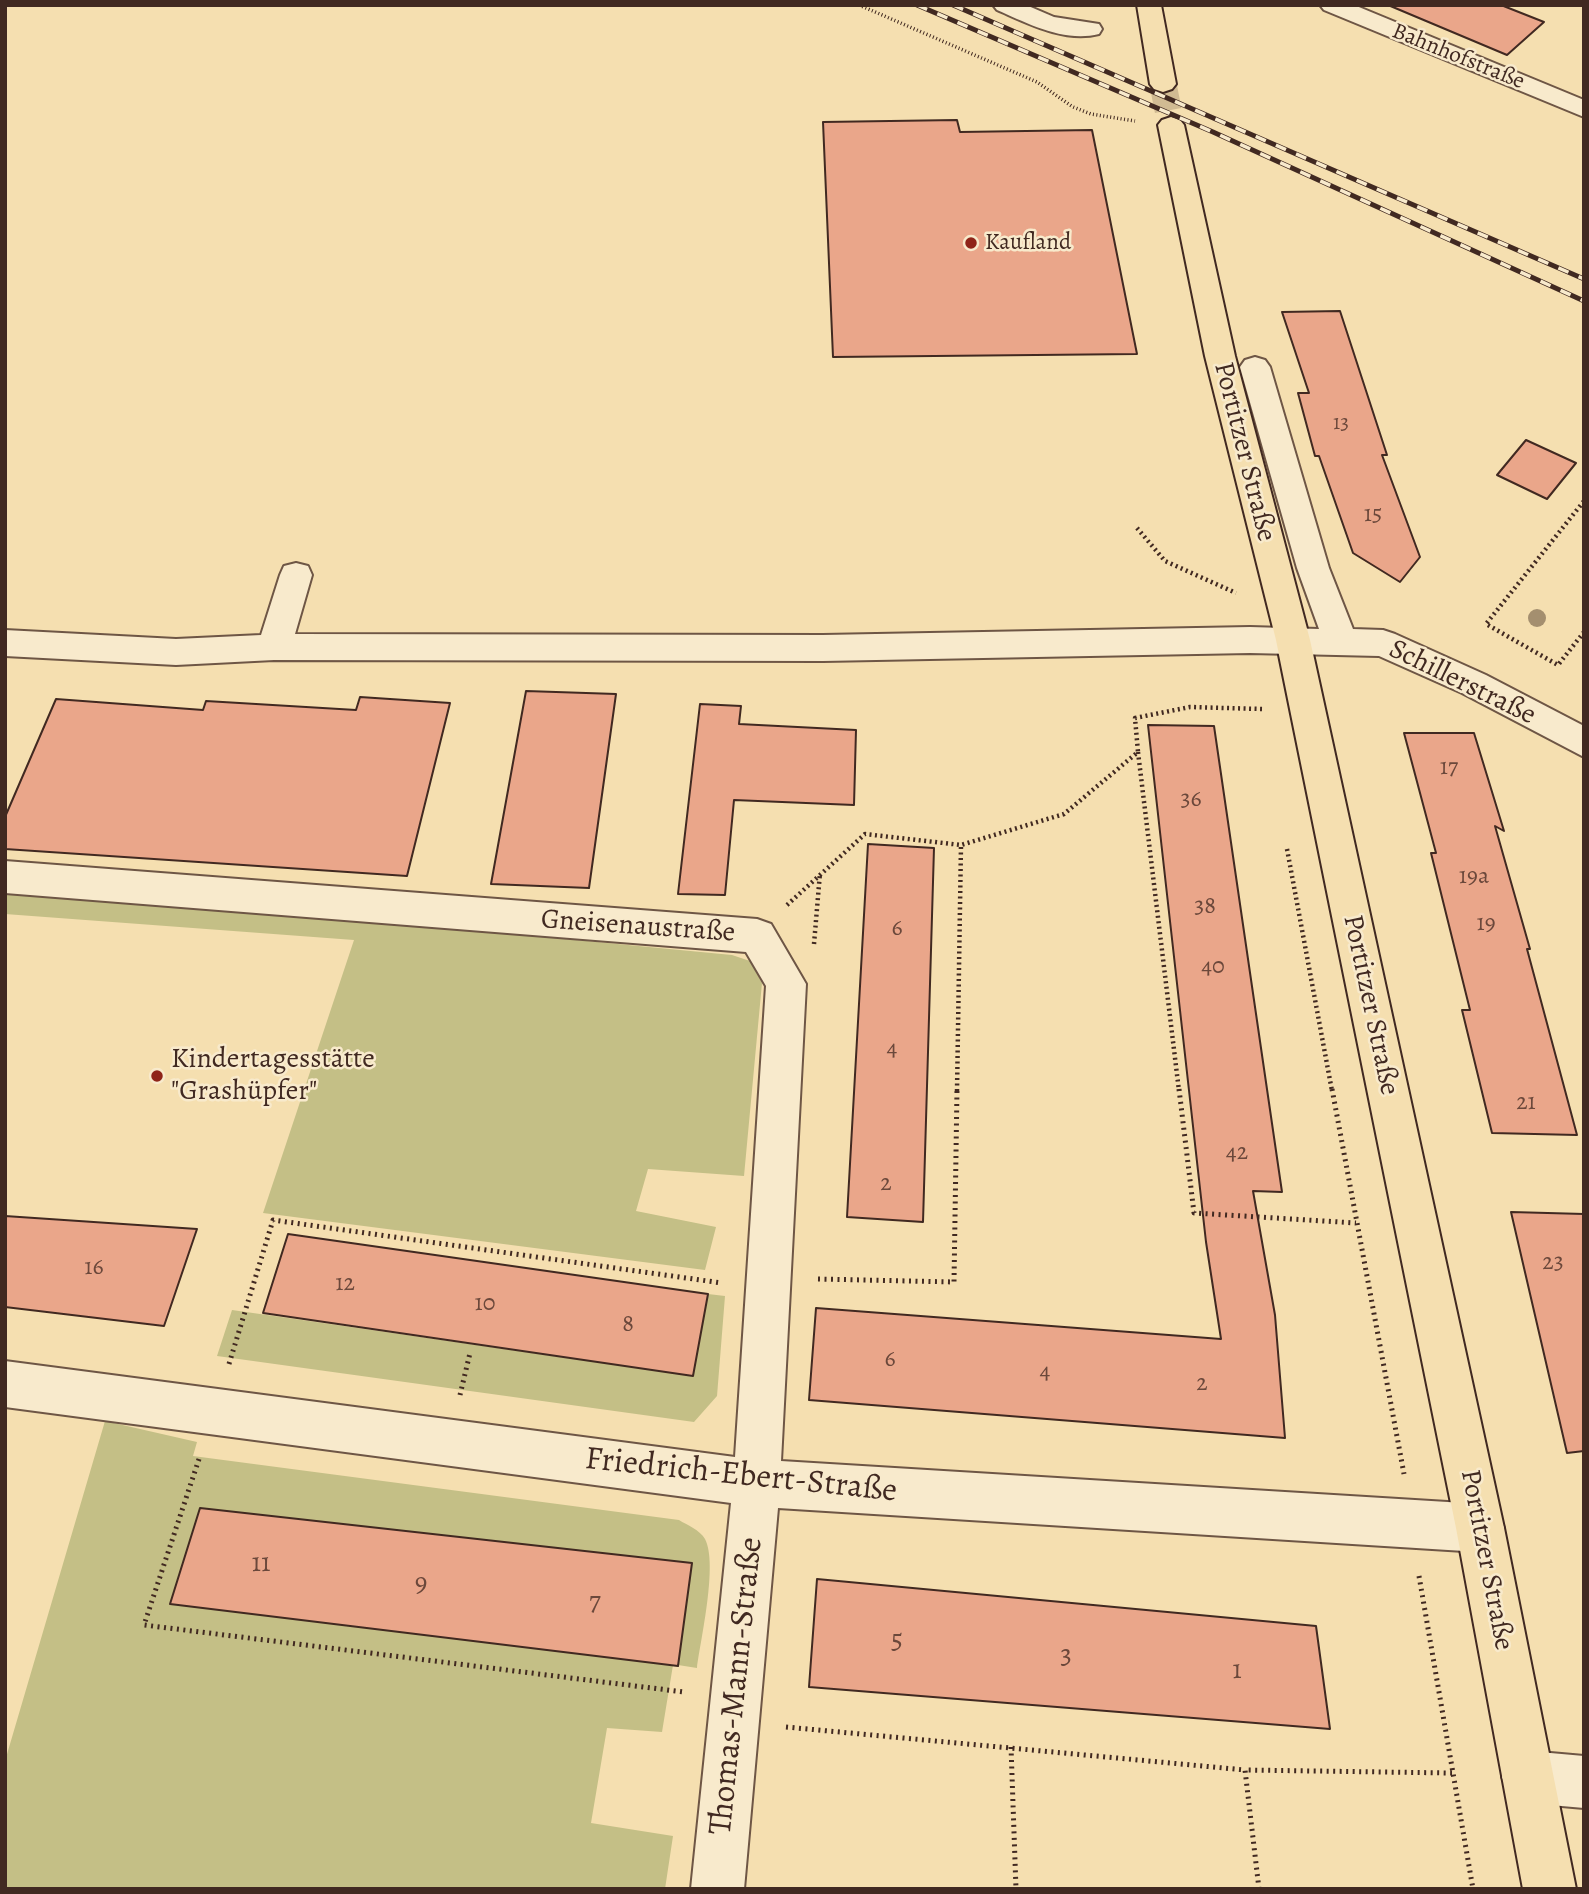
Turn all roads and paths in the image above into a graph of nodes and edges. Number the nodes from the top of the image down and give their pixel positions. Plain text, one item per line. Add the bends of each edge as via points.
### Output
1 (859, 5) edge
2 (1004, 5) edge
3 (1149, 5) edge
4 (1332, 5) edge
5 (1090, 29) dead end
6 (1164, 84) tunnel mouth
7 (1584, 109) edge
8 (1143, 122) dead end
9 (1171, 125) tunnel mouth
10 (1255, 367) dead end
11 (1584, 501) edge
12 (1137, 528) dead end
13 (296, 575) dead end
14 (1239, 595) dead end
15 (1584, 632) edge
16 (1293, 640) junction
17 (1340, 641) junction
18 (5, 643) edge
19 (274, 647) junction
20 (1264, 722) dead end
21 (1584, 743) edge
22 (1138, 752) junction
23 (1286, 839) dead end
24 (961, 845) junction
25 (5, 877) edge
26 (757, 936) junction
27 (1356, 1223) junction
28 (807, 1279) dead end
29 (734, 1285) dead end
30 (470, 1353) dead end
31 (5, 1384) edge
32 (459, 1403) dead end
33 (215, 1412) junction
34 (1399, 1437) dead end
35 (757, 1483) junction
36 (1480, 1528) junction
37 (1429, 1636) dead end
38 (692, 1692) dead end
39 (784, 1727) dead end
40 (1011, 1747) junction
41 (1245, 1770) junction
42 (1452, 1773) junction
43 (1528, 1777) junction
44 (1584, 1782) edge
45 (717, 1889) edge
46 (1016, 1889) edge
47 (1259, 1889) edge
48 (1473, 1889) edge
49 (1550, 1889) edge

1 - 8 path via 1037,82 1073,107
2 - 5 street via 1049,24
3 - 6 main road
4 - 7 street, Bahnhofstraße
9 - 16 main road, Portitzer Straße via 1214,332
10 - 17 street via 1313,568
11 - 15 path via 1486,624 1558,665
12 - 14 path via 1165,561
13 - 19 street
16 - 17 street, Schillerstraße
16 - 19 street, Schillerstraße via 823,648
16 - 36 main road, Portitzer Straße
17 - 21 street, Schillerstraße via 1383,643 1474,684
18 - 19 street, Schillerstraße via 176,652
20 - 22 path via 1262,709 1189,707 1135,718
22 - 24 path via 1064,814
22 - 27 path via 1194,1213
23 - 27 path
24 - 26 path via 865,834
24 - 28 path via 954,1282
25 - 26 street, Gneisenaustraße
26 - 35 street, Gneisenaustraße via 786,984
27 - 34 path
29 - 33 path via 273,1220
30 - 32 path
31 - 33 street, Friedrich-Ebert-Straße
33 - 35 street, Friedrich-Ebert-Straße
33 - 38 path via 144,1625
35 - 36 street, Friedrich-Ebert-Straße
35 - 45 street, Thomas-Mann-Straße
36 - 43 main road, Portitzer Straße
37 - 42 path
39 - 40 path
40 - 41 path
40 - 46 path
41 - 42 path
41 - 47 path
42 - 48 path
43 - 44 street
43 - 49 main road, Portitzer Straße

